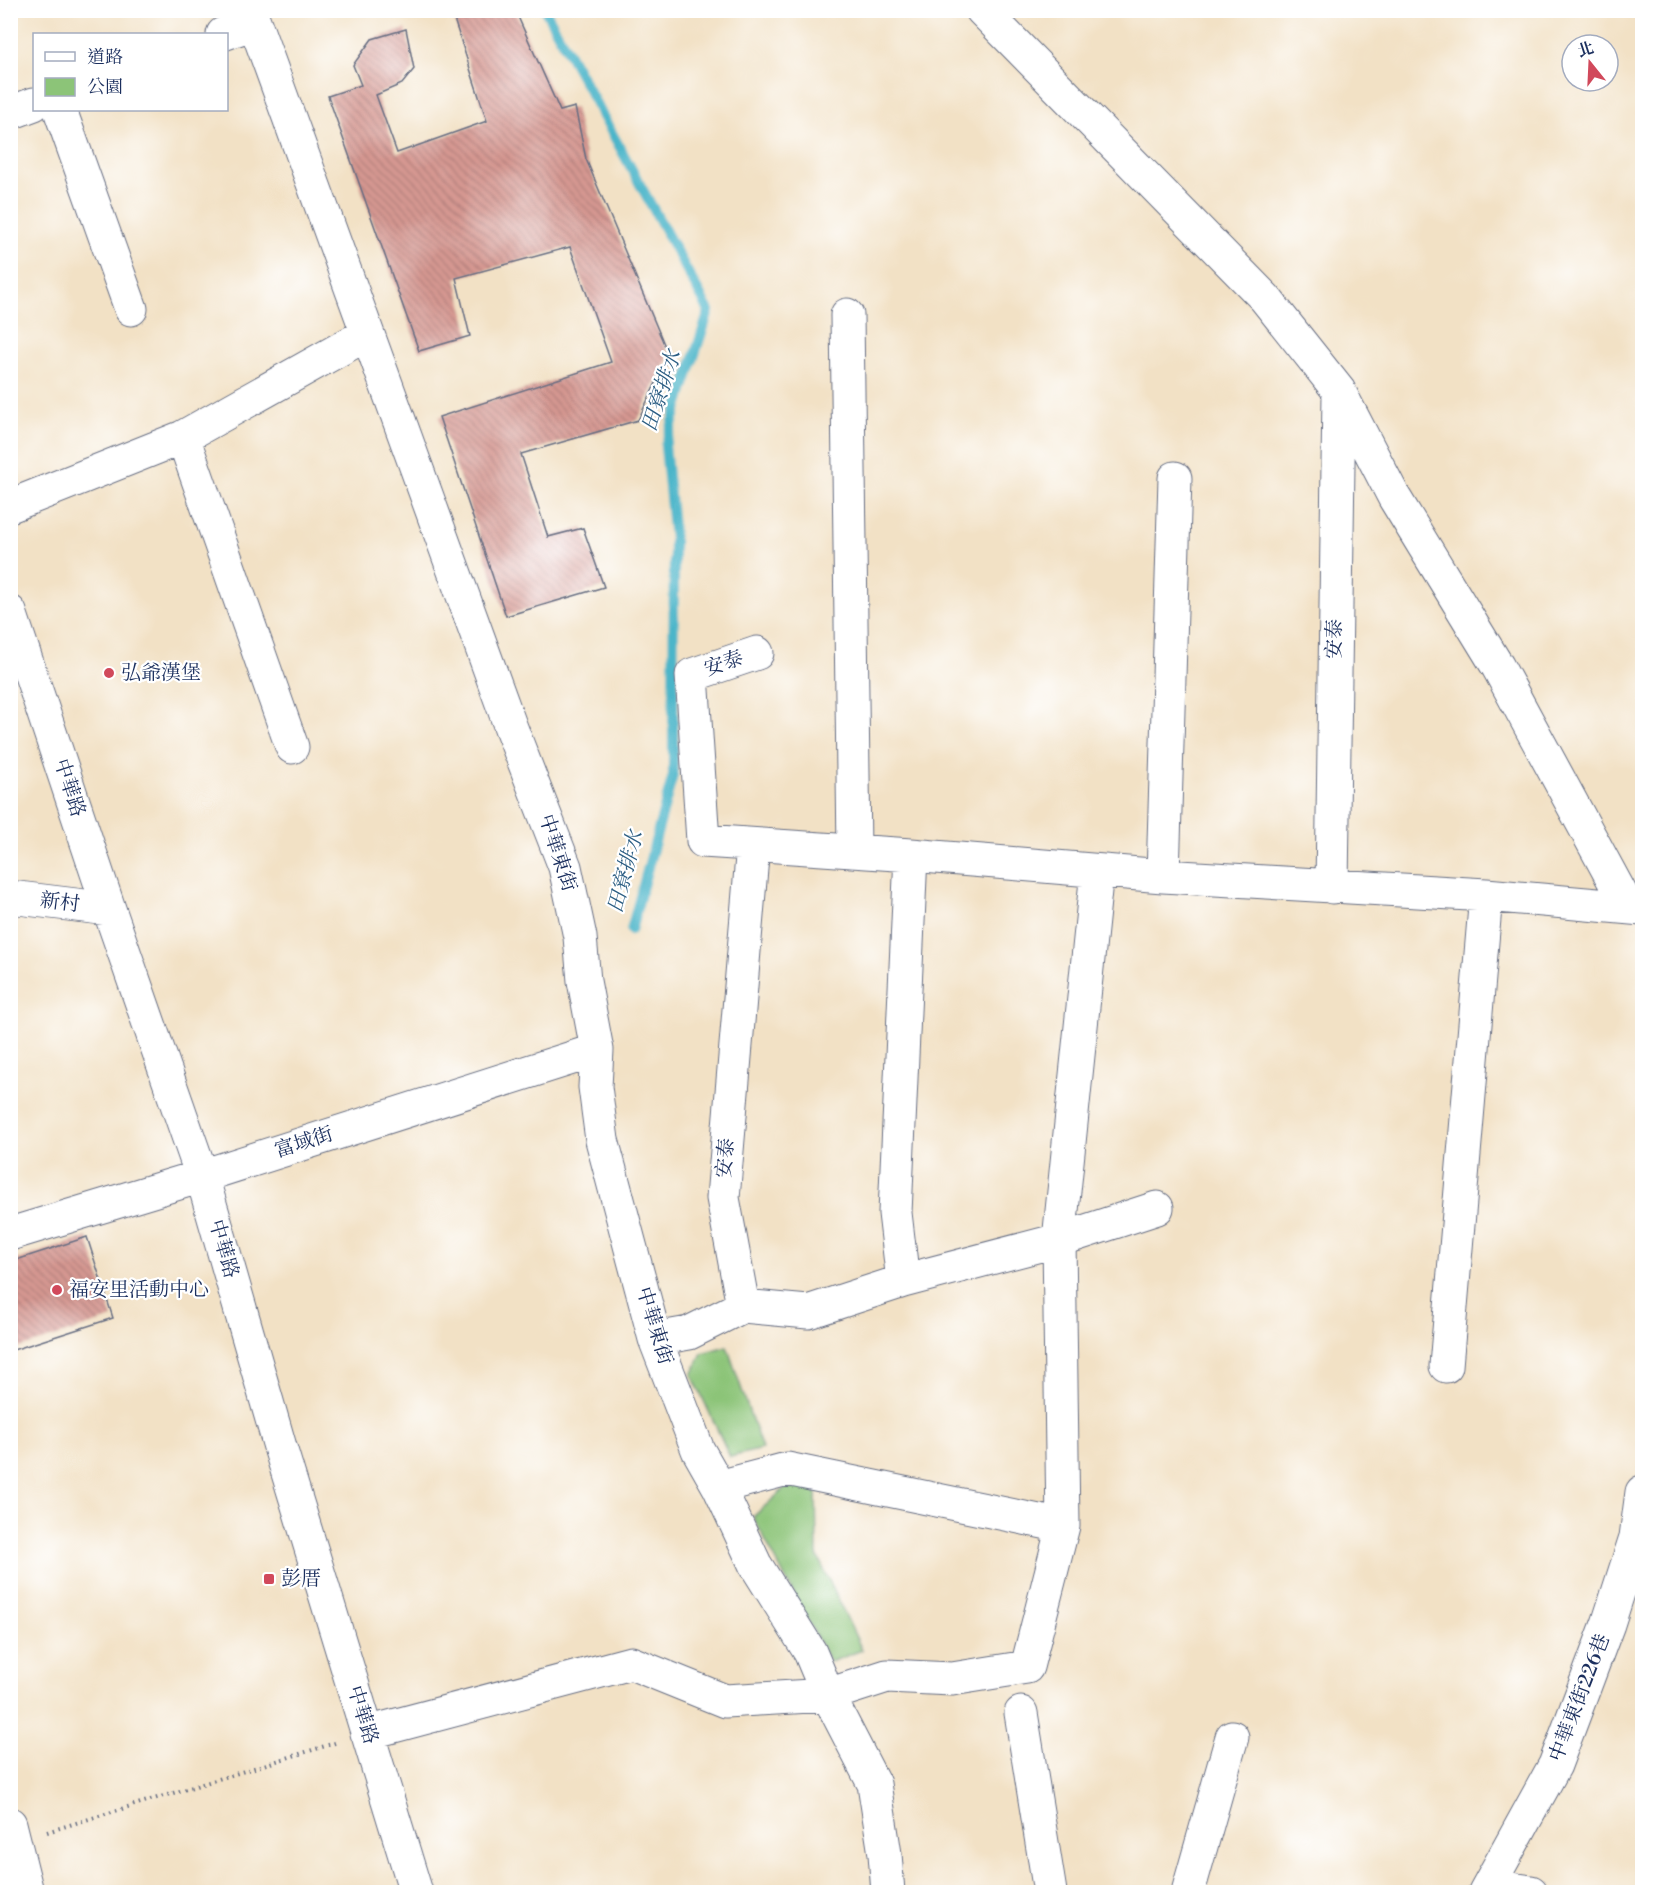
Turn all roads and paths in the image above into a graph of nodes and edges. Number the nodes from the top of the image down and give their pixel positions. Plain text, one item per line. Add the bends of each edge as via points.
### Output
1 (982, 10) edge
2 (252, 17) edge
3 (225, 33) edge
4 (33, 104) edge
5 (60, 111) edge
6 (10, 112) edge
7 (131, 309) dead end
8 (847, 315) dead end
9 (367, 334) junction
10 (1339, 391) junction
11 (183, 437) junction
12 (1175, 478) dead end
13 (10, 506) edge
14 (10, 612) edge
15 (757, 653) dead end
16 (292, 747) dead end
17 (753, 845) junction
18 (854, 851) junction
19 (911, 855) junction
20 (1097, 871) junction
21 (1163, 876) junction
22 (1332, 887) junction
23 (1486, 895) junction
24 (10, 897) edge
25 (1635, 908) edge
26 (109, 909) junction
27 (597, 1050) junction
28 (202, 1176) junction
29 (1157, 1208) dead end
30 (10, 1234) edge
31 (1059, 1240) junction
32 (903, 1281) junction
33 (743, 1306) junction
34 (655, 1339) junction
35 (1446, 1365) dead end
36 (719, 1487) junction
37 (1642, 1492) edge
38 (1063, 1526) junction
39 (828, 1695) junction
40 (1021, 1713) dead end
41 (367, 1733) junction
42 (1232, 1737) dead end
43 (12, 1836) edge
44 (1487, 1889) edge
45 (27, 1893) edge
46 (416, 1893) edge
47 (888, 1893) edge
48 (1050, 1893) edge
49 (1188, 1893) edge
50 (1531, 1893) edge

1 - 10 street via 1264,298
2 - 3 street
2 - 9 street, 中華東街
4 - 6 street
5 - 7 street
8 - 18 street
9 - 11 street
9 - 27 street, 中華東街 via 565,867
10 - 22 street, 安泰
10 - 25 street via 1395,497
11 - 13 street
11 - 16 street
12 - 21 street
14 - 26 street, 中華路
15 - 17 street, 安泰 via 692,675 703,841
17 - 18 street, 安泰
17 - 33 street, 安泰 via 723,1198
18 - 19 street, 安泰
19 - 20 street, 安泰
19 - 32 street via 895,1213
20 - 21 street, 安泰
20 - 31 street
21 - 22 street, 安泰
22 - 23 street, 安泰
23 - 25 street, 安泰
23 - 35 street
24 - 26 street, 新村
26 - 28 street, 中華路
27 - 28 street, 富域街
27 - 34 street, 中華東街 via 595,1087 602,1140
28 - 30 street, 富域街
28 - 41 street, 中華路
29 - 31 street
31 - 32 street
31 - 38 street
32 - 33 street via 808,1312
33 - 34 street via 689,1333
34 - 36 street, 中華東街 via 698,1450
36 - 38 street via 787,1468
36 - 39 street, 中華東街 via 754,1564 810,1652
37 - 44 street, 中華東街226巷 via 1636,1537 1559,1754
38 - 39 street via 1027,1667 951,1679 887,1676
39 - 41 street via 725,1701 632,1663
39 - 47 street, 中華東街 via 874,1784
40 - 48 street
41 - 43 path
41 - 46 street, 中華路
42 - 49 street
43 - 45 street
44 - 50 street

